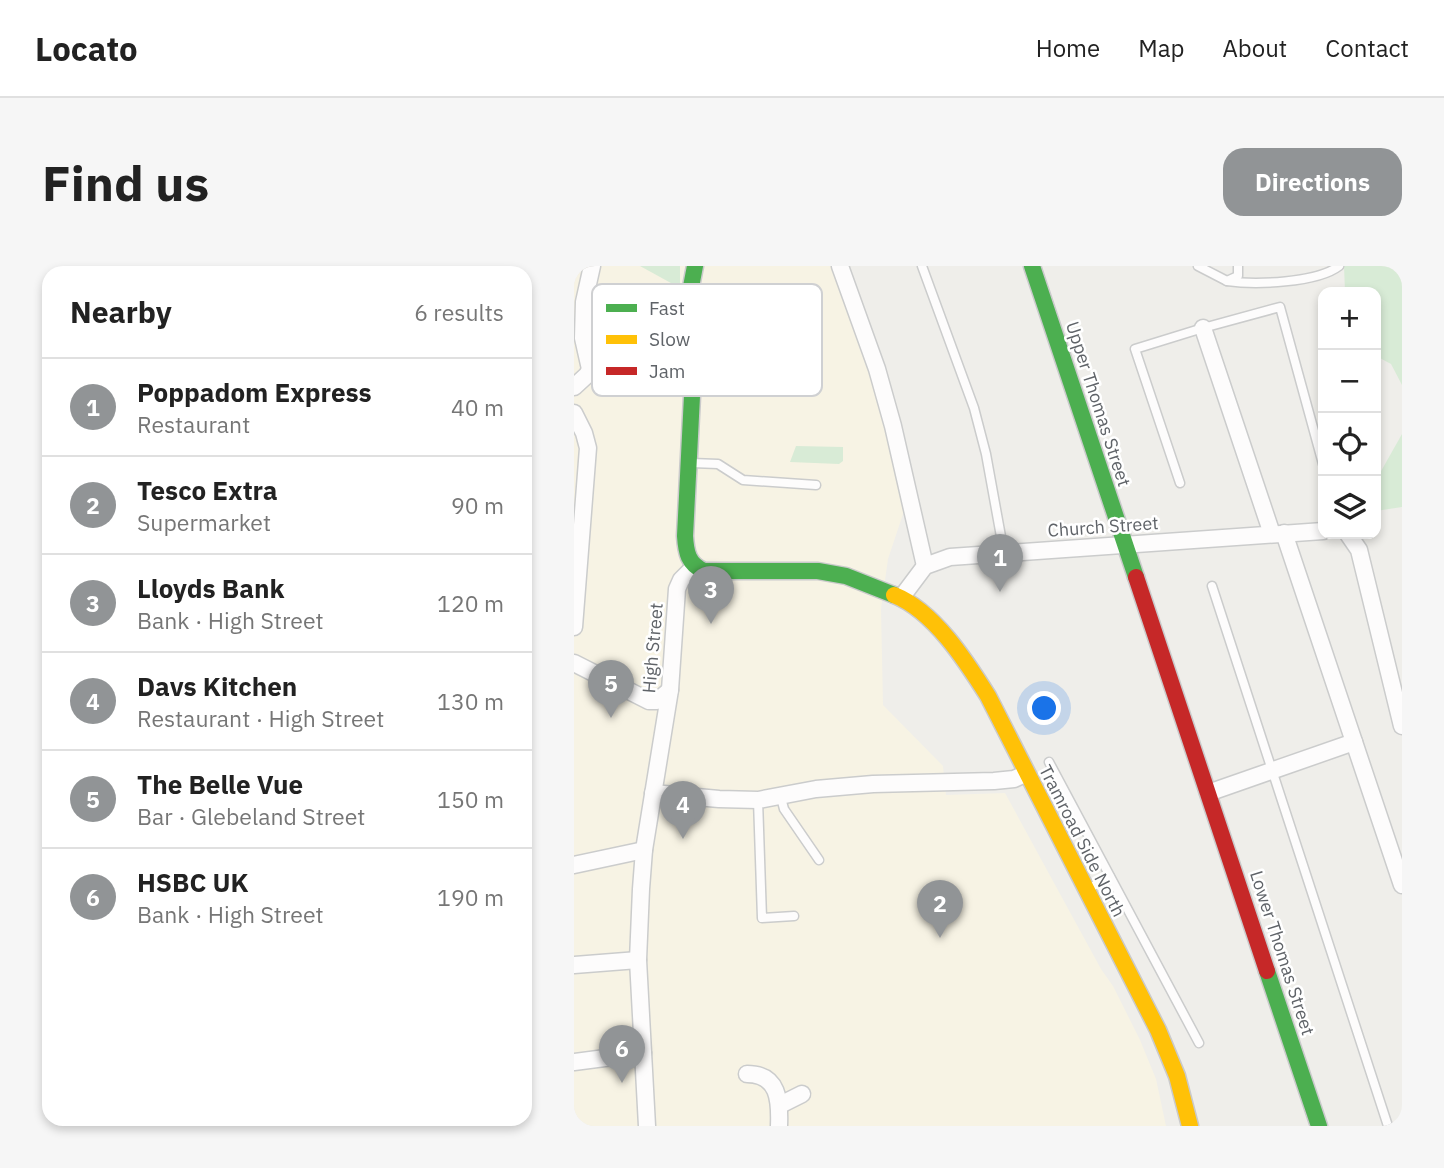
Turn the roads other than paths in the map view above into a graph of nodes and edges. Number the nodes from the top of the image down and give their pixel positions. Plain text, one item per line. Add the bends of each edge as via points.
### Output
1 (593, 266) edge
2 (695, 266) edge
3 (840, 266) edge
4 (922, 266) edge
5 (1032, 266) edge
6 (1198, 266) edge
7 (1238, 266) edge
8 (1339, 266) edge
9 (1227, 281) junction
10 (692, 284) edge
11 (1203, 327) junction
12 (574, 387) edge
13 (693, 396) edge
14 (574, 413) edge
15 (1318, 446) edge
16 (690, 463) junction
17 (1180, 483) dead end
18 (816, 485) dead end
19 (1318, 531) edge
20 (1278, 534) junction
21 (1351, 539) edge
22 (1125, 545) junction
23 (1004, 553) junction
24 (577, 557) edge
25 (925, 566) junction
26 (694, 567) junction
27 (1212, 586) dead end
28 (901, 598) junction
29 (574, 627) edge
30 (574, 663) edge
31 (1396, 680) edge
32 (670, 690) junction
33 (1402, 726) edge
34 (1354, 742) junction
35 (1049, 762) dead end
36 (1272, 771) junction
37 (1025, 774) junction
38 (653, 793) junction
39 (1208, 793) junction
40 (780, 794) junction
41 (758, 800) junction
42 (644, 850) junction
43 (819, 860) dead end
44 (574, 865) edge
45 (1110, 877) junction
46 (1402, 885) edge
47 (1085, 890) junction
48 (794, 916) dead end
49 (638, 960) junction
50 (574, 965) edge
51 (1199, 1044) dead end
52 (643, 1054) junction
53 (574, 1062) edge
54 (747, 1074) dead end
55 (802, 1094) dead end
56 (780, 1104) junction
57 (648, 1126) edge
58 (779, 1126) edge
59 (1189, 1126) edge
60 (1319, 1126) edge
61 (1388, 1126) edge

1 - 12 street via 584,302 584,352 590,369
2 - 10 street
3 - 25 street via 887,403
4 - 23 lane via 974,408
5 - 22 street, Upper Thomas Street
6 - 9 lane
7 - 9 lane via 1238,276
8 - 9 lane via 1327,274 1278,282
11 - 15 lane via 1280,307
11 - 17 lane via 1135,349
11 - 20 street
13 - 16 street
14 - 24 street via 588,448
16 - 18 lane via 718,464 743,480
16 - 26 street via 685,536
19 - 20 street, Church Street
20 - 22 street, Church Street
20 - 34 street
21 - 31 street via 1359,550
22 - 23 street, Church Street
22 - 39 street, Upper Thomas Street
23 - 25 street, Church Street via 950,557
24 - 29 street
25 - 28 street
26 - 28 street via 704,571 818,571 846,576
26 - 32 street, High Street via 677,589
27 - 36 lane
28 - 37 street, Tramroad Side North via 928,618 965,660 988,696
30 - 32 street via 649,701 657,701
31 - 33 street
32 - 38 street, High Street
34 - 36 street
34 - 46 street
35 - 45 lane
36 - 39 street
36 - 61 lane
37 - 40 street via 994,781 873,784
37 - 47 street, Tramroad Side North
38 - 41 street
38 - 42 street, High Street
39 - 60 street, Lower Thomas Street
40 - 41 street
40 - 43 lane via 784,808
41 - 48 lane via 762,918
42 - 44 street
42 - 49 street, High Street
45 - 47 lane
45 - 51 lane
47 - 59 street, Tramroad Side North via 1158,1028 1184,1096
49 - 50 street
49 - 52 street, High Street
52 - 53 street
52 - 57 street, High Street
54 - 56 street via 769,1079
55 - 56 street
56 - 58 street

